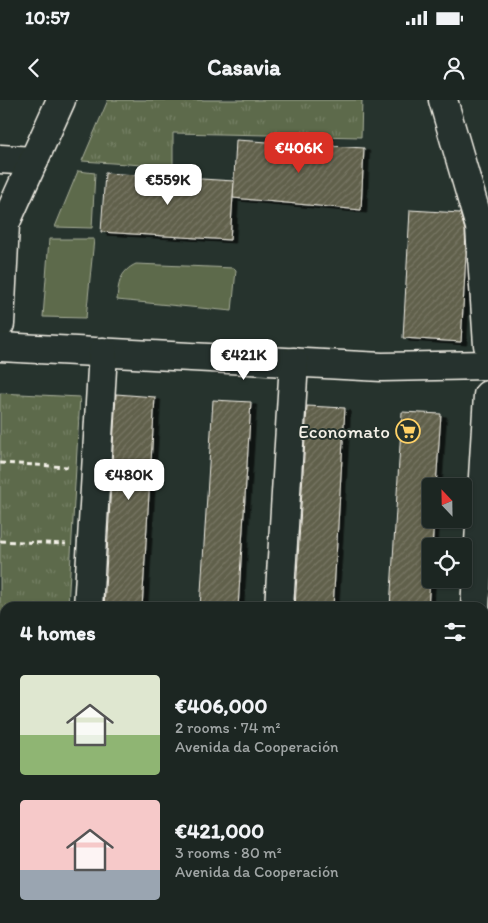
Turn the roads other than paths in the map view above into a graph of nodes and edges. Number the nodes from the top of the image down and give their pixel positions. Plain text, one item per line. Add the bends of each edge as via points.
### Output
1 (60, 100) edge
2 (443, 100) edge
3 (0, 159) edge
4 (34, 161) junction
5 (0, 324) edge
6 (488, 345) edge
7 (0, 347) edge
8 (103, 352) junction
9 (294, 362) junction
10 (488, 365) edge
11 (488, 395) edge
12 (88, 602) edge
13 (279, 602) edge
14 (476, 602) edge

1 - 4 street
2 - 6 street via 480,227
3 - 4 street
4 - 5 street via 5,224
7 - 8 street
8 - 9 street
8 - 12 street
9 - 10 street via 382,367
9 - 13 street
11 - 14 street

